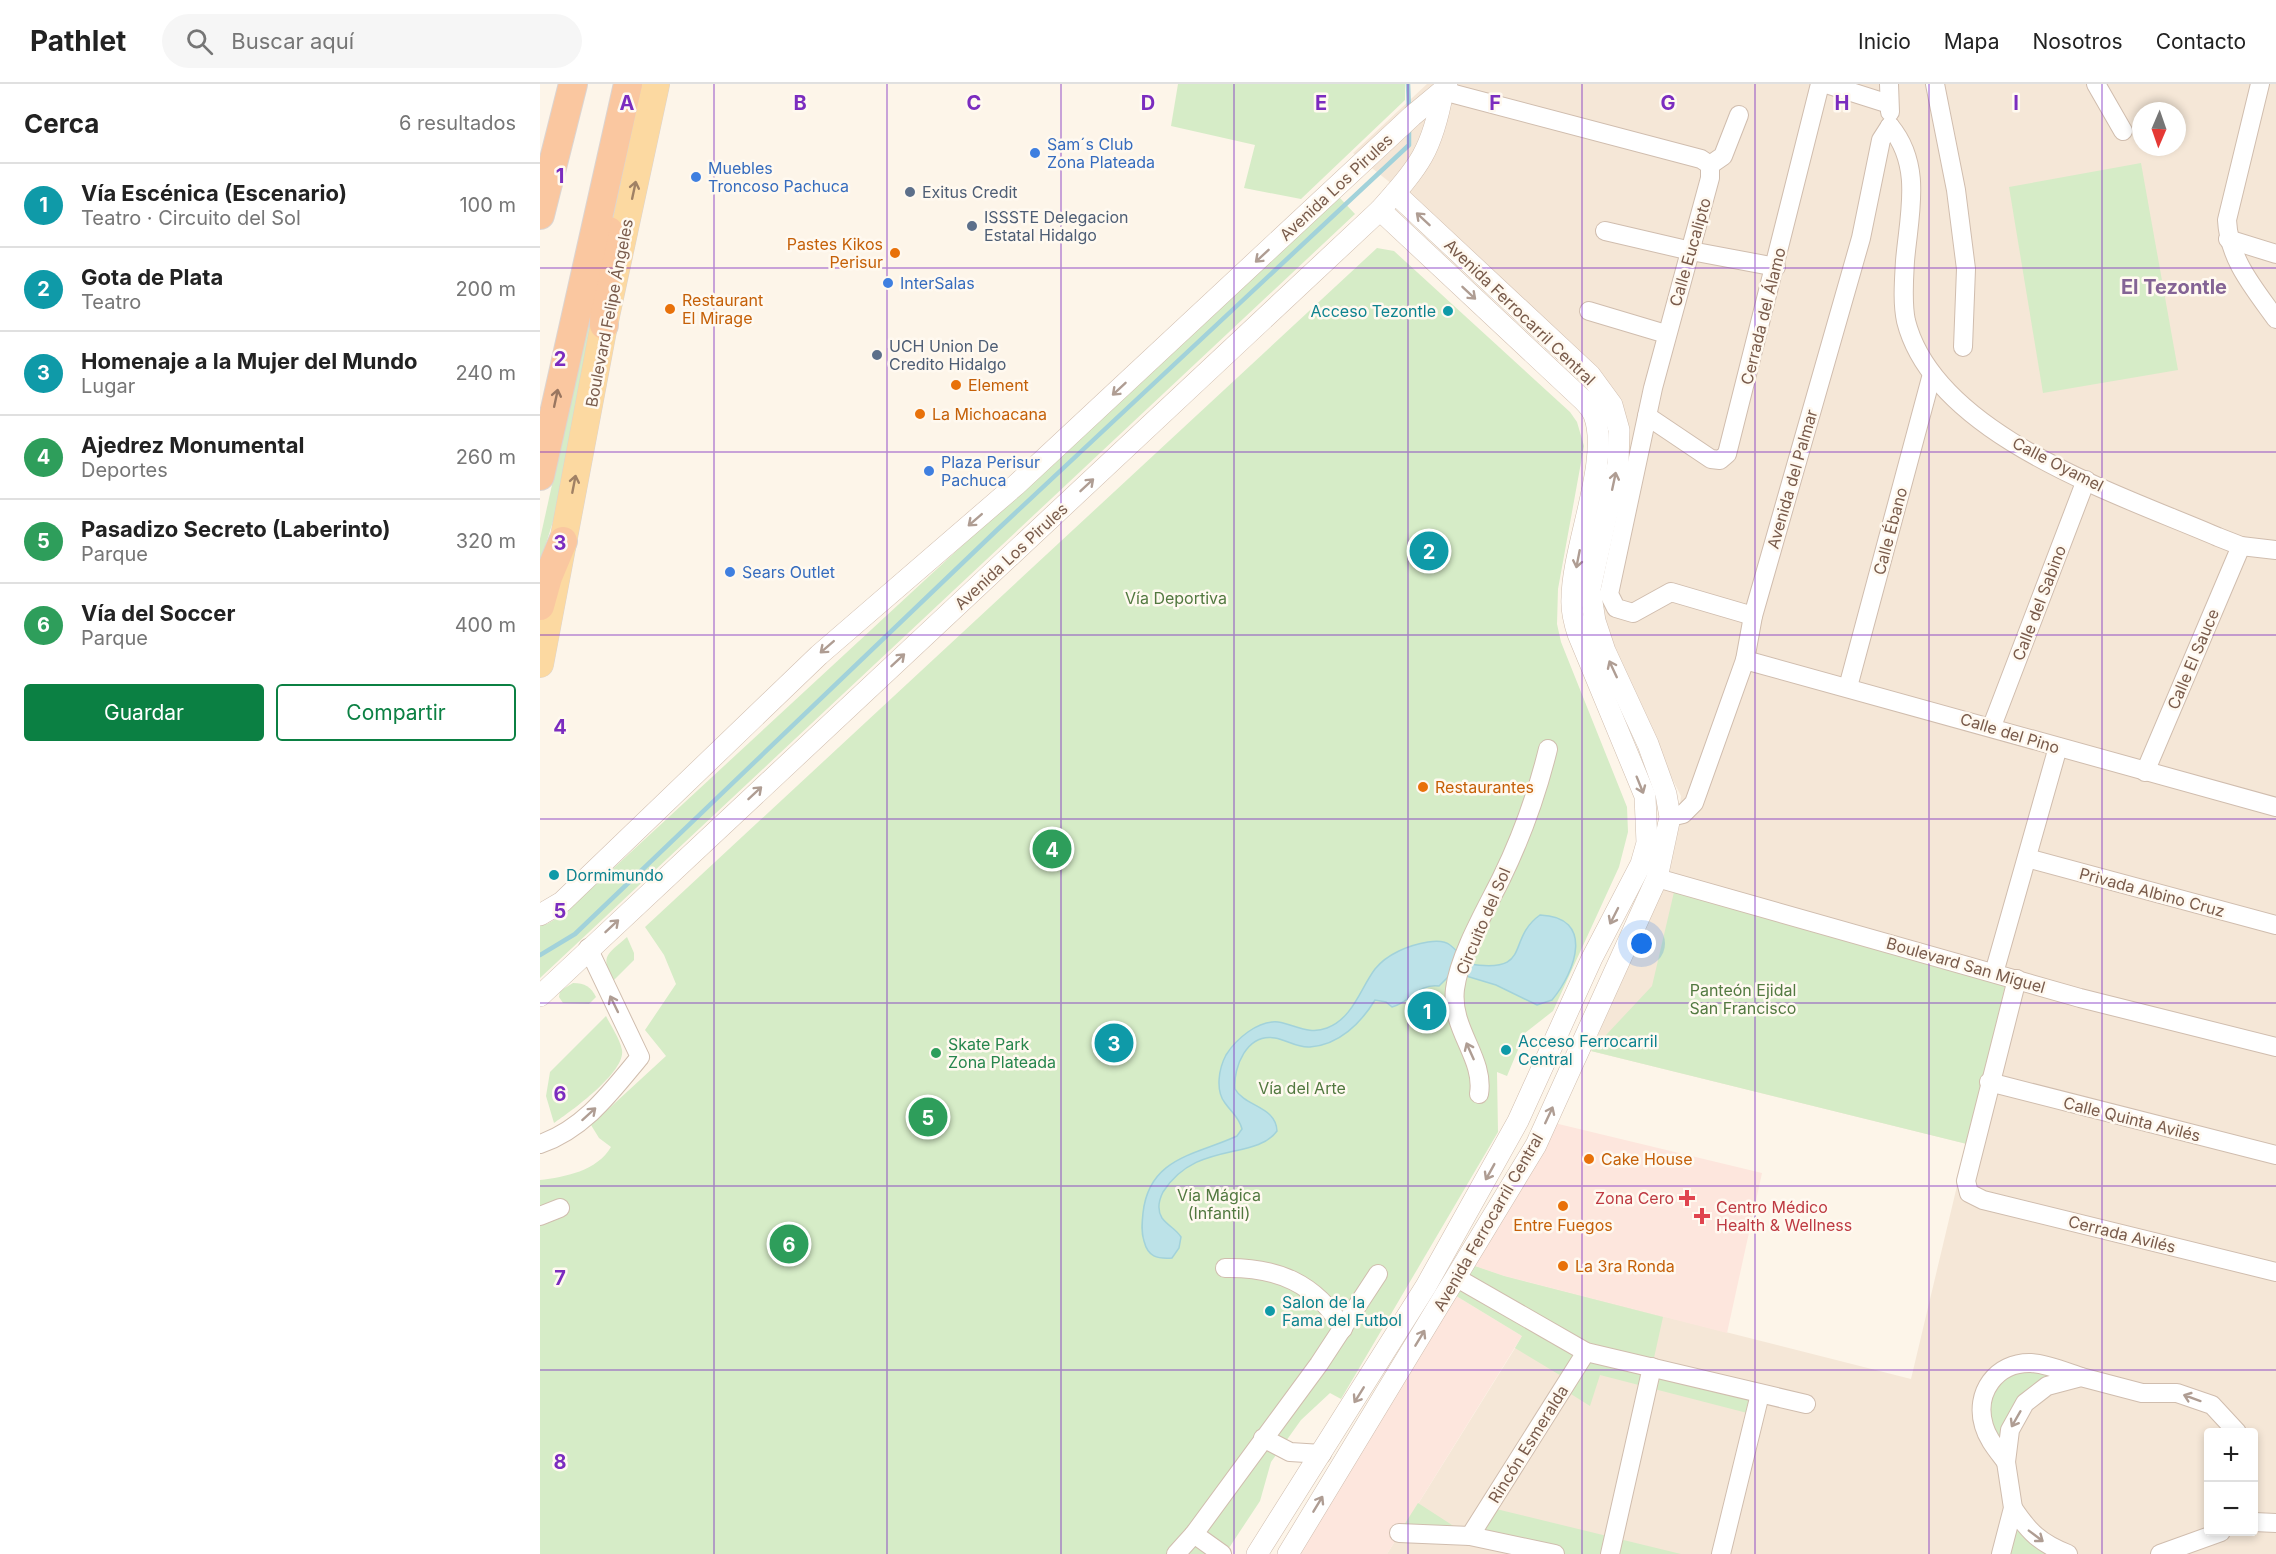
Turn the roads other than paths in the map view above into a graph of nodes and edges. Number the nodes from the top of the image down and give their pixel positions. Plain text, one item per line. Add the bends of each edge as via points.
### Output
1 (573, 84) edge
2 (628, 84) edge
3 (656, 84) edge
4 (1820, 84) edge
5 (1826, 84) edge
6 (1889, 84) edge
7 (1935, 84) edge
8 (2096, 84) edge
9 (2260, 84) edge
10 (1447, 87) edge
11 (1889, 104) junction
12 (1738, 115) dead end
13 (1890, 126) junction
14 (2123, 131) dead end
15 (615, 140) junction
16 (1710, 165) junction
17 (1395, 193) junction
18 (1380, 210) junction
19 (540, 215) edge
20 (1605, 231) dead end
21 (2228, 239) junction
22 (1691, 251) junction
23 (2276, 254) edge
24 (1776, 267) junction
25 (1589, 311) dead end
26 (2276, 319) edge
27 (604, 325) junction
28 (1666, 334) junction
29 (1963, 347) dead end
30 (1932, 374) junction
31 (1647, 416) junction
32 (540, 476) edge
33 (2086, 480) junction
34 (563, 541) junction
35 (2241, 546) junction
36 (2276, 550) edge
37 (540, 606) edge
38 (1753, 616) junction
39 (1745, 660) junction
40 (540, 664) edge
41 (1848, 687) junction
42 (1638, 722) junction
43 (1992, 726) junction
44 (1618, 731) junction
45 (2058, 747) junction
46 (1548, 749) dead end
47 (2145, 772) junction
48 (2276, 807) edge
49 (1670, 817) junction
50 (2027, 858) junction
51 (1657, 878) junction
52 (540, 915) edge
53 (2276, 925) edge
54 (588, 948) junction
55 (1994, 973) junction
56 (2017, 980) junction
57 (540, 996) edge
58 (2276, 1047) edge
59 (1989, 1082) junction
60 (1479, 1094) dead end
61 (540, 1144) edge
62 (2276, 1155) edge
63 (560, 1208) dead end
64 (540, 1216) edge
65 (1225, 1268) dead end
66 (2276, 1272) edge
67 (1378, 1274) dead end
68 (1457, 1278) junction
69 (1343, 1329) junction
70 (1586, 1352) junction
71 (1652, 1367) junction
72 (2081, 1377) junction
73 (1760, 1394) junction
74 (1806, 1404) dead end
75 (2233, 1428) edge
76 (1263, 1438) junction
77 (1322, 1454) junction
78 (2006, 1462) junction
79 (2013, 1508) junction
80 (2258, 1517) edge
81 (2276, 1523) edge
82 (1399, 1533) dead end
83 (1194, 1534) junction
84 (1470, 1536) junction
85 (2210, 1536) edge
86 (1176, 1554) edge
87 (1222, 1554) edge
88 (1257, 1554) edge
89 (1288, 1554) edge
90 (1555, 1554) edge
91 (1610, 1554) edge
92 (1721, 1554) edge
93 (2001, 1554) edge
94 (2068, 1554) edge
95 (2160, 1554) edge

1 - 19 highway
2 - 15 highway, Boulevard Felipe Ángeles
27 -> 3 main road, Boulevard Felipe Ángeles
4 - 24 street, Cerrada del Álamo
5 - 11 street
6 - 11 street
7 - 29 street via 1956,190 1966,268
8 - 14 street
9 - 21 street via 2228,220
10 - 16 street via 1701,159
10 - 17 street, Avenida Los Pirules via 1429,148
10 -> 52 street, Avenida Los Pirules via 1016,485 819,655 562,902
11 - 13 street
12 - 16 street via 1723,156
13 - 30 street, Calle Oyamel via 1901,139 1913,173 1903,287 1906,321
13 - 38 street, Avenida del Palmar via 1881,140 1861,238
15 - 27 highway via 615,190 605,253
32 -> 15 highway, Boulevard Felipe Ángeles
16 - 22 street, Calle Eucalipto
17 - 18 street, Avenida Los Pirules
42 -> 17 street, Avenida Ferrocarril Central via 1605,651 1590,589 1618,464 1619,430 1612,405 1590,375
18 -> 44 street, Avenida Ferrocarril Central via 1583,400 1593,414 1599,434 1598,456 1574,576 1572,615
54 -> 18 street, Avenida Los Pirules
20 - 22 street
21 - 23 street
21 - 26 street via 2236,260
22 - 24 street
22 - 28 street, Calle Eucalipto
24 - 31 street, Cerrada del Álamo via 1727,454 1720,460 1711,459
25 - 28 street
34 -> 27 main road, Boulevard Felipe Ángeles
28 - 31 street, Calle Eucalipto
30 - 33 street, Calle Oyamel via 1966,410 2034,455
30 - 41 street, Calle Ébano
31 - 38 street, Calle Eucalipto via 1609,594 1616,608 1633,612 1671,592
33 - 35 street, Calle Oyamel
33 - 43 street, Calle del Sabino
34 - 37 highway
34 - 40 main road, Boulevard Felipe Ángeles
35 - 36 street, Calle Oyamel
35 - 47 street, Calle El Sauce
38 - 39 street, Avenida del Palmar
39 - 41 street, Calle del Pino
39 - 49 street, Avenida del Palmar via 1694,803 1683,814
41 - 43 street, Calle del Pino
42 - 44 street
42 - 49 street, Avenida Ferrocarril Central via 1666,794
43 - 45 street, Calle del Pino
44 -> 77 street, Avenida Ferrocarril Central via 1645,796 1647,843 1641,864 1592,958 1518,1121 1426,1286
45 - 47 street, Calle del Pino
45 - 50 street
60 -> 46 street, Circuito del Sol via 1479,1070 1454,1009 1455,987 1473,935 1527,817
47 - 48 street, Calle del Pino
49 - 51 street, Avenida Ferrocarril Central
50 - 53 street, Privada Albino Cruz
50 - 55 street
51 - 55 street, Boulevard San Miguel
68 -> 51 street, Avenida Ferrocarril Central via 1536,1145
54 - 57 street, Avenida Los Pirules
61 -> 54 street via 560,1137 589,1116 640,1057
55 - 56 street, Boulevard San Miguel
56 - 58 street, Boulevard San Miguel
56 - 59 street
59 - 62 street, Calle Quinta Avilés
59 - 66 street, Cerrada Avilés via 1966,1181 1969,1193 1983,1200
63 - 64 street
65 - 69 street via 1274,1271 1323,1301
67 - 69 street
68 - 70 street
89 -> 68 street, Avenida Ferrocarril Central
69 - 76 street
70 - 71 street
70 - 84 street, Rincón Esmeralda
71 - 73 street
71 - 91 street
75 -> 72 street via 2212,1405 2186,1396 2131,1391
72 -> 78 street via 2047,1386 2025,1403 2010,1430
72 - 78 street via 2032,1363 2013,1365 1993,1377 1984,1392 1981,1410 1984,1428
73 - 74 street
73 - 92 street
76 - 77 street via 1290,1452
76 - 83 street
77 - 88 street, Avenida Ferrocarril Central
78 - 79 street
79 - 93 street
79 -> 94 street via 2029,1532
80 - 81 street
82 - 84 street
83 - 86 street
83 - 87 street
84 - 90 street
85 - 95 street

